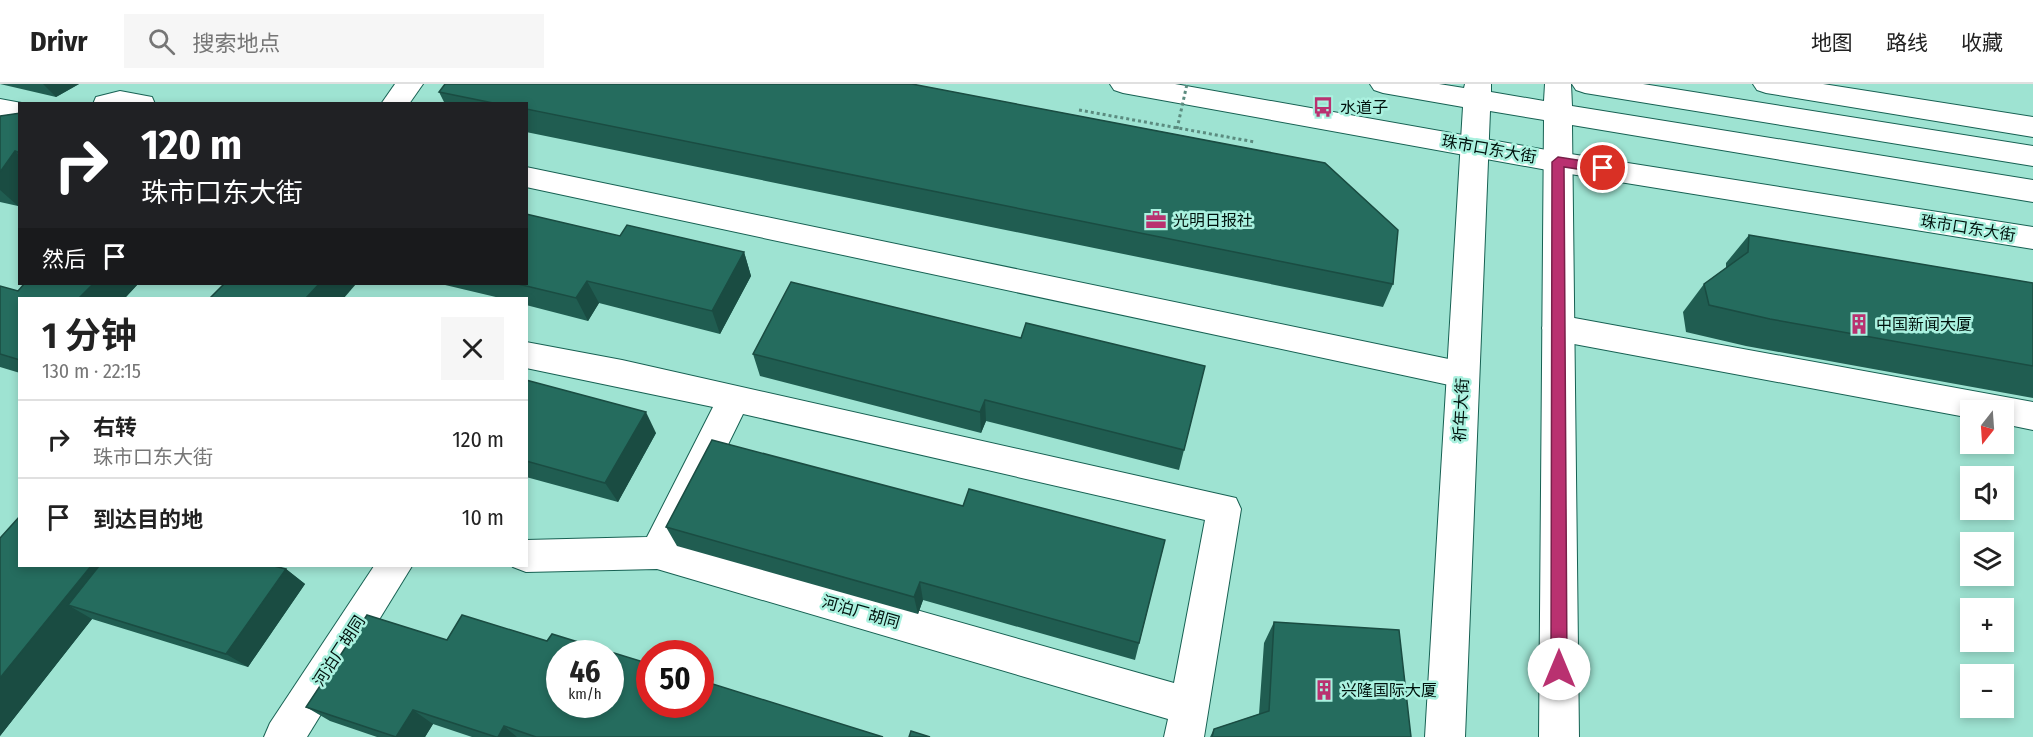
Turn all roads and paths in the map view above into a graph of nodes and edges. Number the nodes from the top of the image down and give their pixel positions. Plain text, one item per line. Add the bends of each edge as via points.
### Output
1 (410, 84) edge
2 (1123, 84) edge
3 (1187, 84) edge
4 (1383, 84) edge
5 (1585, 84) edge
6 (1766, 84) edge
7 (1478, 92) edge
8 (1558, 99) edge
9 (113, 102) edge
10 (131, 102) edge
11 (396, 102) edge
12 (0, 108) edge
13 (1079, 110) dead end
14 (18, 111) edge
15 (2033, 127) edge
16 (1177, 129) junction
17 (1255, 142) dead end
18 (1475, 146) junction
19 (2033, 156) edge
20 (1558, 162) junction
21 (528, 177) edge
22 (2002, 186) junction
23 (2033, 191) edge
24 (2033, 200) edge
25 (2033, 238) edge
26 (1558, 328) junction
27 (528, 355) edge
28 (1463, 375) junction
29 (735, 398) junction
30 (2033, 416) edge
31 (657, 553) junction
32 (528, 556) edge
33 (393, 567) edge
34 (1188, 722) edge
35 (284, 737) edge
36 (1444, 737) edge
37 (1559, 737) edge

1 - 11 street
2 - 18 street, 珠市口东大街
3 - 16 path, bridge
4 - 7 street
5 - 19 street
6 - 15 street
7 - 8 street
7 - 18 street, 祈年大街
8 - 20 street
8 - 22 street
9 - 10 street
12 - 14 street
13 - 16 path
16 - 17 path
18 - 20 street, 珠市口东大街
18 - 28 street, 祈年大街
20 - 25 street, 珠市口东大街
20 - 26 street
21 - 28 street
22 - 23 street
22 - 24 street
26 - 30 street
26 - 37 street
27 - 29 street
28 - 36 street, 祈年大街
29 - 31 street
29 - 34 street via 1224,509
31 - 32 street, 河泊厂胡同
31 - 34 street, 河泊厂胡同
33 - 35 street, 河泊厂胡同

